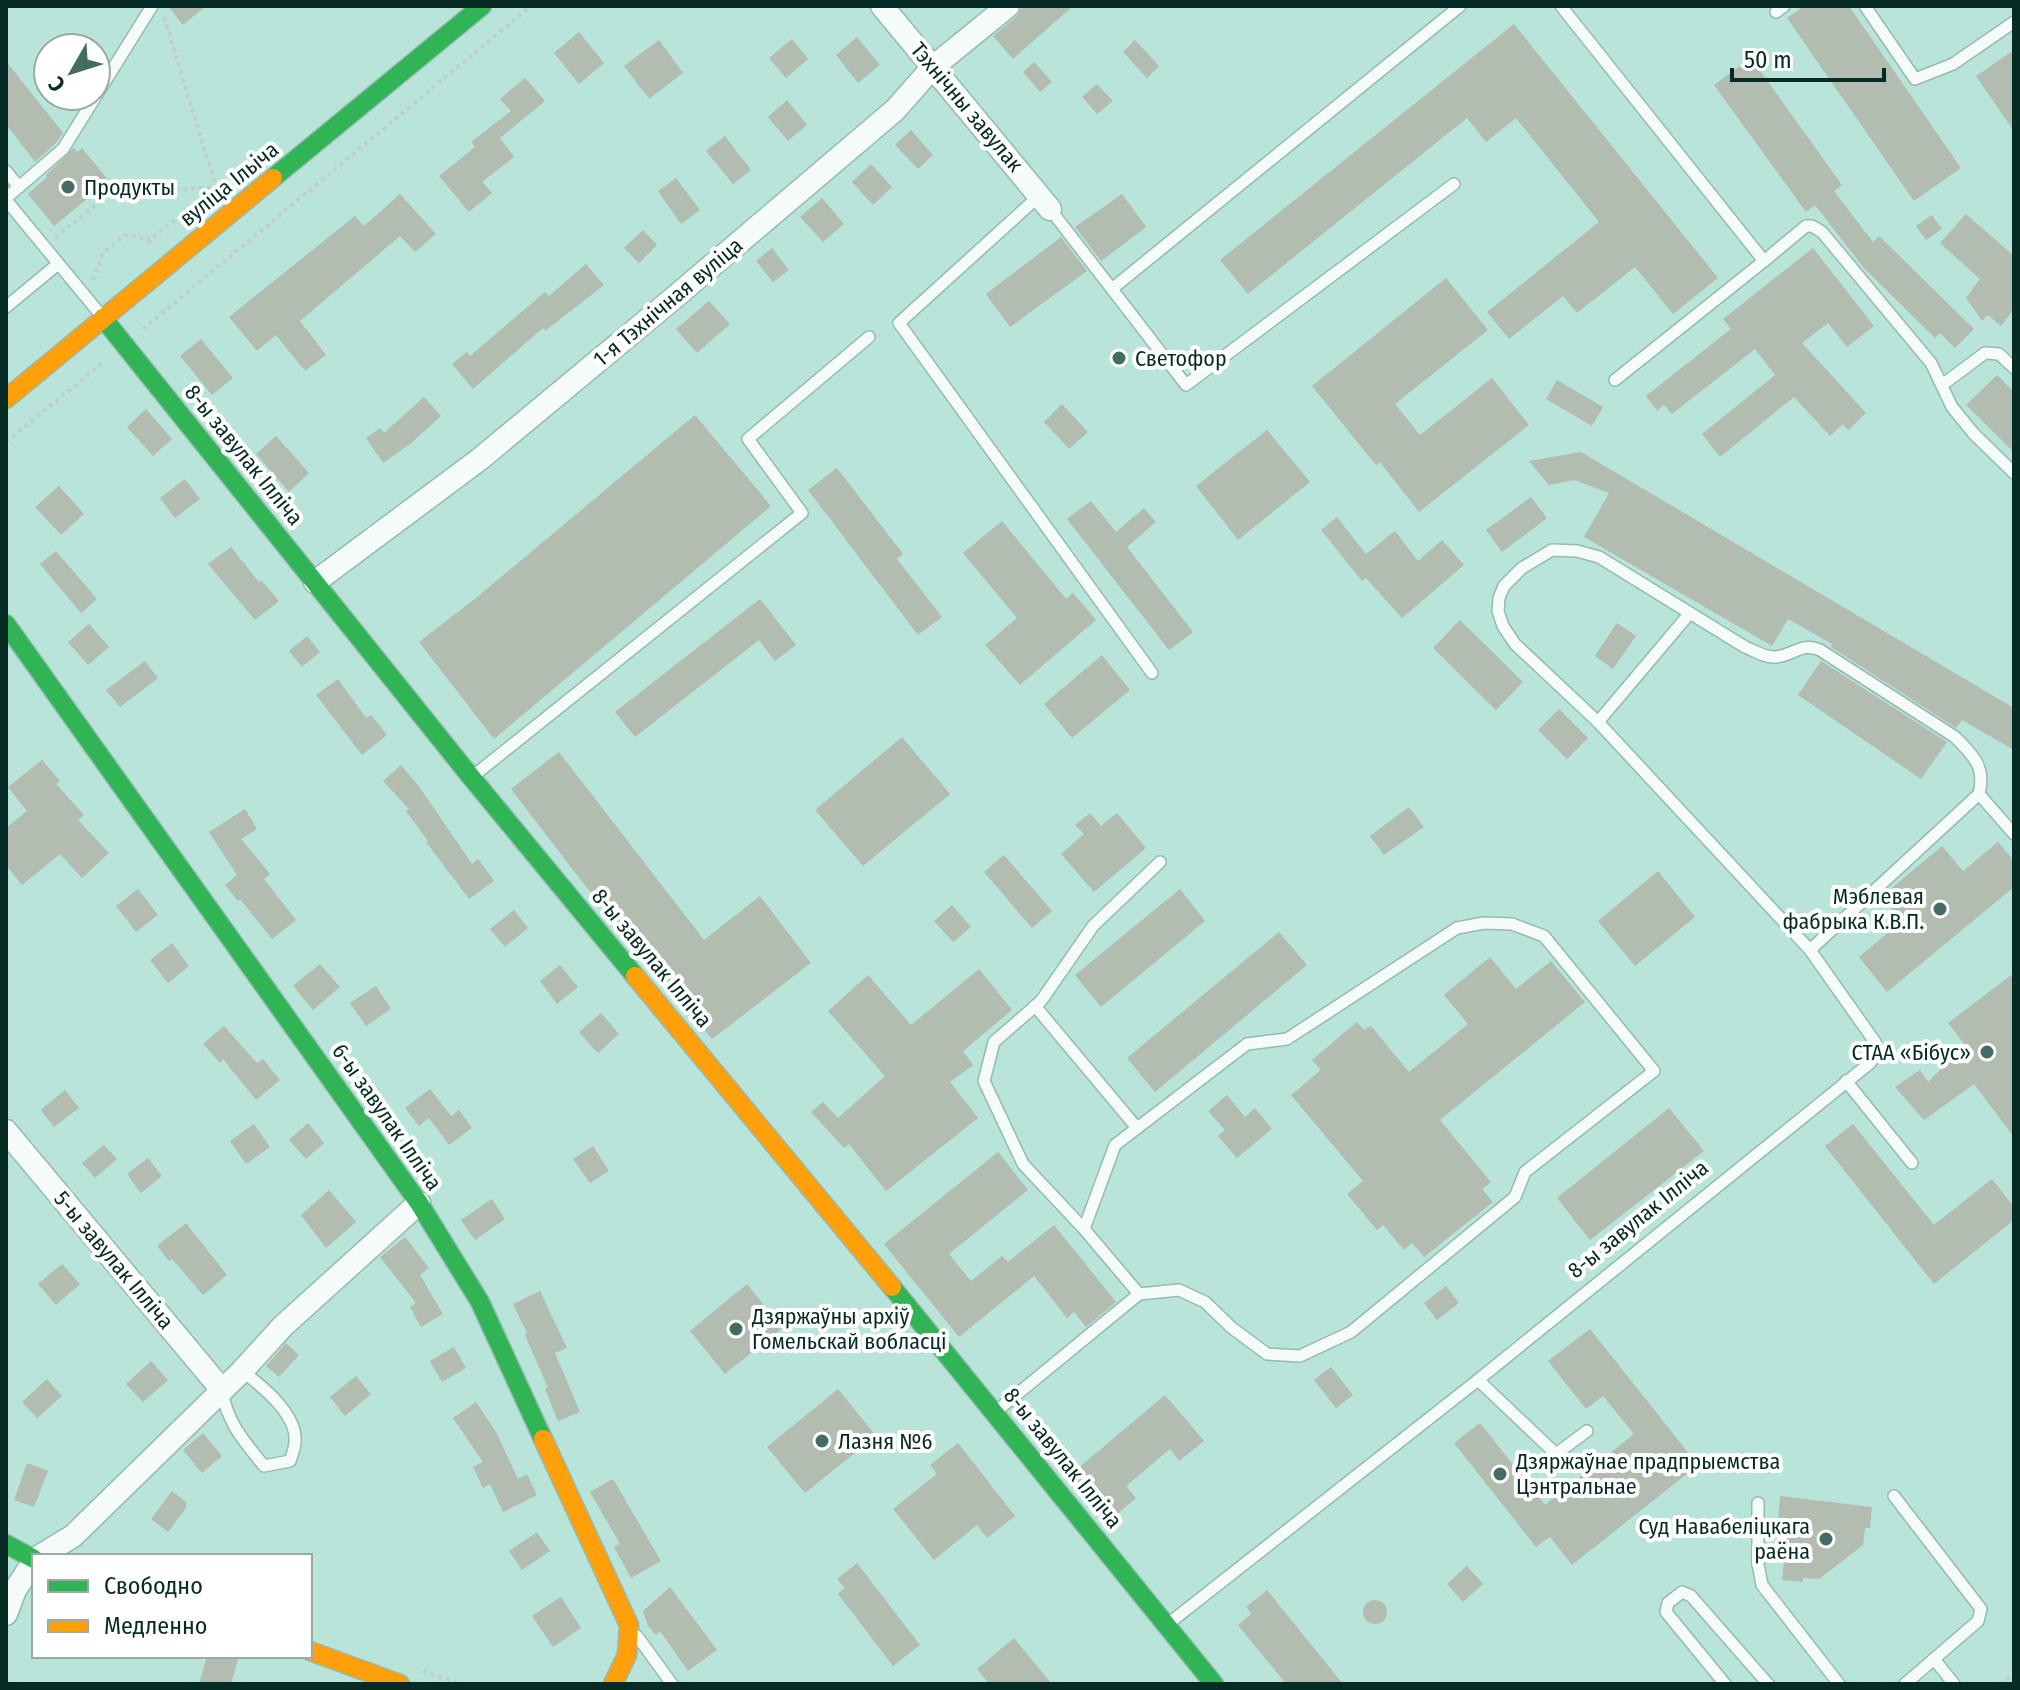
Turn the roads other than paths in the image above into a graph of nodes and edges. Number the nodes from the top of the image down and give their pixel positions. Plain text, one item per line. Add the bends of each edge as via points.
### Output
1 (152, 6) edge
2 (482, 6) edge
3 (882, 6) edge
4 (1008, 6) edge
5 (1460, 6) edge
6 (1561, 6) edge
7 (1865, 6) edge
8 (2014, 22) edge
9 (933, 67) junction
10 (6, 171) edge
11 (1454, 184) dead end
12 (19, 187) junction
13 (6, 199) edge
14 (1045, 202) junction
15 (1764, 261) junction
16 (58, 264) junction
17 (1113, 288) junction
18 (6, 307) edge
19 (103, 318) junction
20 (869, 337) dead end
21 (2014, 368) edge
22 (1615, 380) dead end
23 (1942, 385) junction
24 (6, 399) edge
25 (2014, 473) edge
26 (315, 582) junction
27 (1690, 613) junction
28 (6, 624) edge
29 (1152, 673) dead end
30 (1598, 722) junction
31 (471, 777) junction
32 (1979, 794) junction
33 (2014, 834) edge
34 (1160, 862) dead end
35 (1810, 950) junction
36 (1035, 1006) junction
37 (1846, 1081) junction
38 (1137, 1128) junction
39 (6, 1131) edge
40 (1912, 1163) dead end
41 (419, 1203) junction
42 (1084, 1229) junction
43 (1139, 1294) junction
44 (242, 1371) junction
45 (1478, 1380) junction
46 (222, 1390) junction
47 (995, 1412) junction
48 (1587, 1431) dead end
49 (1894, 1496) dead end
50 (1758, 1503) dead end
51 (6, 1544) edge
52 (43, 1554) edge
53 (32, 1559) edge
54 (32, 1563) edge
55 (6, 1614) edge
56 (629, 1625) junction
57 (1167, 1625) junction
58 (312, 1652) edge
59 (1934, 1659) junction
60 (400, 1684) edge
61 (613, 1684) edge
62 (672, 1684) edge
63 (1214, 1684) edge
64 (1725, 1684) edge
65 (1768, 1684) edge
66 (1839, 1684) edge
67 (1905, 1684) edge
68 (1954, 1684) edge

1 - 12 lane via 63,149
2 - 19 street, вуліца Ільіча
3 - 9 street, Тэхнічны завулак
4 - 9 street, 1-я Тэхнічная вуліца
5 - 17 lane
6 - 15 lane
7 - 8 lane via 1915,79 1953,64
9 - 14 street, Тэхнічны завулак
9 - 26 street, 1-я Тэхнічная вуліца via 895,110 669,302 480,459
10 - 12 lane
11 - 17 lane via 1186,385
12 - 13 lane
13 - 16 lane
14 - 17 lane
14 - 29 lane via 899,323
15 - 22 lane
15 - 23 lane via 1806,226 1822,232 1931,363
16 - 18 lane
16 - 19 lane
19 - 24 street, вуліца Ільіча
19 - 26 street, 8-ы завулак Ілліча
20 - 31 lane via 748,439 802,513
21 - 23 lane via 1999,354 1985,353
23 - 25 lane via 1974,434
26 - 31 street, 8-ы завулак Ілліча
27 - 30 lane
27 - 30 lane via 1599,557 1577,551 1552,550 1504,586 1498,611 1515,644
27 - 32 lane via 1765,656 1805,647 1820,650 1955,737 1979,767
28 - 41 street, 6-ы завулак Ілліча
30 - 35 lane
31 - 47 street, 8-ы завулак Ілліча
32 - 33 lane
32 - 35 lane
34 - 36 lane via 1093,926
35 - 37 lane, 8-ы завулак Ілліча via 1878,1051
36 - 38 lane
36 - 42 lane via 994,1042 984,1081 1023,1164
37 - 40 lane
37 - 45 lane, 8-ы завулак Ілліча
38 - 42 lane via 1115,1145
38 - 43 lane via 1247,1044 1287,1039 1457,928 1484,923 1512,924 1544,936 1654,1071 1525,1172 1515,1197 1351,1332 1300,1356 1267,1354 1205,1302 1179,1290
39 - 46 street, 5-ы завулак Ілліча
41 - 44 street via 283,1326
41 - 56 street, 6-ы завулак Ілліча via 480,1302
42 - 43 lane
43 - 47 lane
44 - 46 street
44 - 46 lane via 270,1392 287,1418 296,1439 290,1461 264,1466 236,1431
45 - 48 lane via 1556,1454
45 - 57 lane, 8-ы завулак Ілліча
46 - 52 street via 73,1536
47 - 57 street, 8-ы завулак Ілліча
49 - 59 lane via 1981,1609 1978,1621
50 - 66 lane via 1762,1585
51 - 53 street
54 - 55 street
56 - 61 street via 627,1655
56 - 62 lane
57 - 63 street, 8-ы завулак Ілліча
58 - 60 street
59 - 67 lane
59 - 68 lane
64 - 65 lane via 1666,1612 1668,1603 1682,1592

